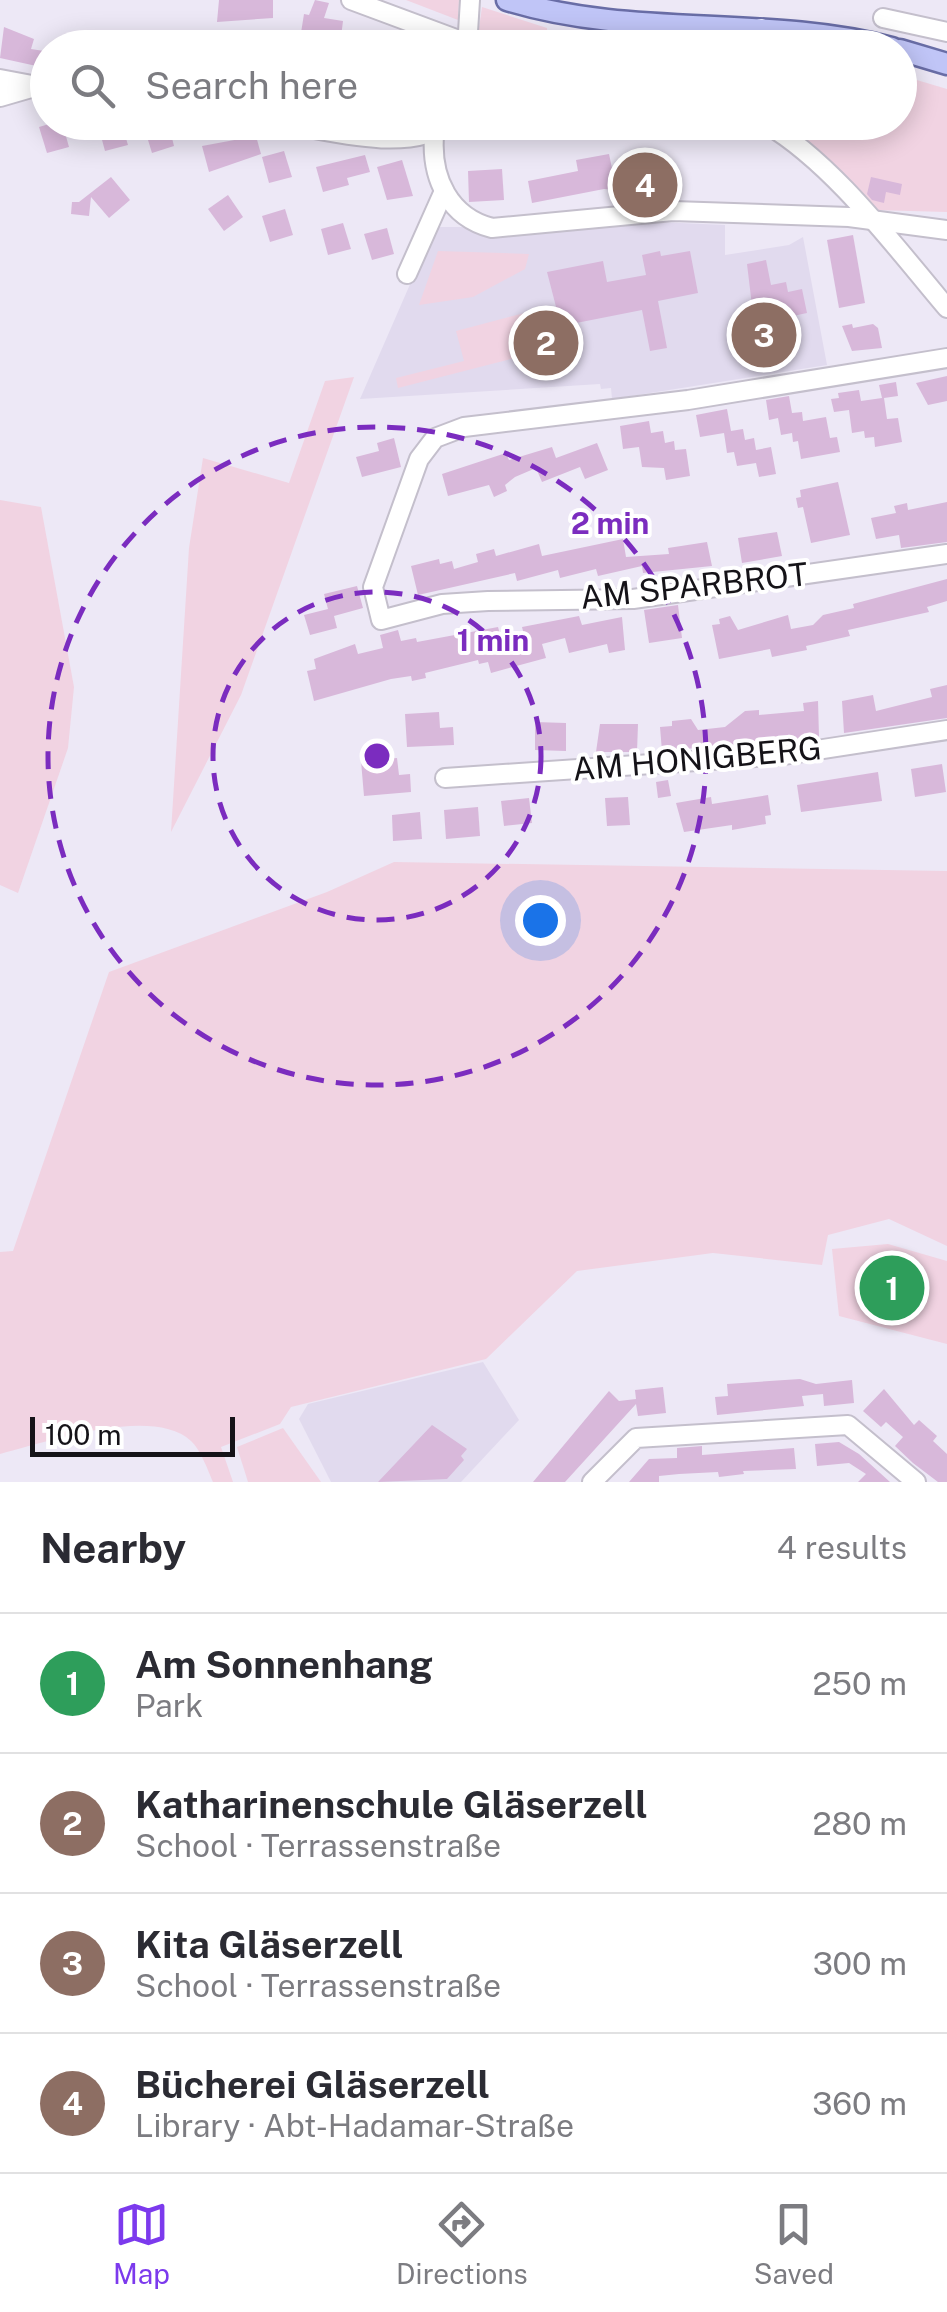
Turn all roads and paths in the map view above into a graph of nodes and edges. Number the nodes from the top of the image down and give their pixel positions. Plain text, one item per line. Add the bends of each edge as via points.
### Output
1 (351, 0) edge
2 (507, 0) edge
3 (883, 18) dead end
4 (675, 26) junction
5 (761, 28) junction
6 (428, 30) edge
7 (682, 30) edge
8 (758, 30) edge
9 (774, 30) edge
10 (947, 32) edge
11 (917, 55) edge
12 (947, 64) edge
13 (0, 79) edge
14 (30, 85) edge
15 (30, 90) edge
16 (0, 98) edge
17 (434, 140) edge
18 (787, 140) edge
19 (444, 191) junction
20 (869, 219) junction
21 (947, 230) edge
22 (406, 274) dead end
23 (947, 308) edge
24 (947, 358) edge
25 (947, 554) edge
26 (947, 730) edge
27 (446, 778) dead end
28 (592, 1482) edge
29 (916, 1482) edge

1 - 6 street
2 - 4 main road via 570,16
3 - 10 street
4 - 5 main road
4 - 7 street
5 - 8 street
5 - 9 main road
11 - 12 main road
13 - 14 street
15 - 16 street
17 - 19 street
18 - 20 street
19 - 20 street via 462,216 492,228 673,210
19 - 22 street
20 - 21 street
20 - 23 street
24 - 25 street, AM SPARBROT via 464,427 436,438 419,459 372,587 381,620 442,604 633,599
26 - 27 street, AM HONIGBERG via 784,755
28 - 29 street via 636,1438 848,1425

